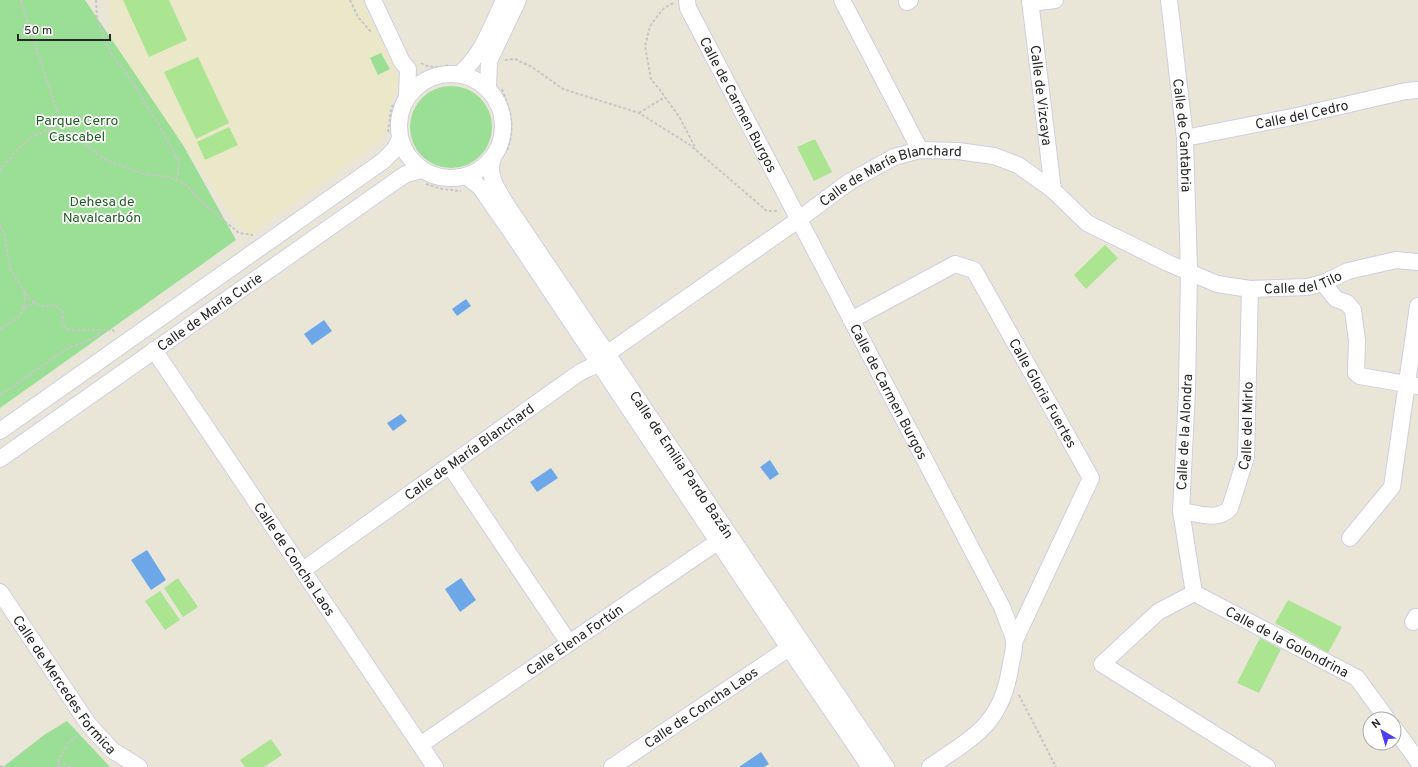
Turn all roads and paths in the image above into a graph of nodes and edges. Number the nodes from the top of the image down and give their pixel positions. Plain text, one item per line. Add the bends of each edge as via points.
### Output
1 (21, 0) edge
2 (96, 0) edge
3 (350, 0) edge
4 (373, 0) edge
5 (504, 0) edge
6 (518, 0) edge
7 (678, 0) edge
8 (686, 0) edge
9 (842, 0) edge
10 (1055, 0) edge
11 (1169, 0) edge
12 (1030, 1) edge
13 (376, 36) dead end
14 (505, 60) dead end
15 (414, 66) junction
16 (454, 69) junction
17 (432, 75) junction
18 (495, 89) junction
19 (1418, 90) edge
20 (665, 97) junction
21 (401, 99) junction
22 (639, 113) junction
23 (64, 122) junction
24 (393, 136) junction
25 (1185, 138) junction
26 (697, 150) junction
27 (920, 150) junction
28 (500, 156) junction
29 (0, 171) edge
30 (424, 178) junction
31 (177, 180) junction
32 (463, 184) junction
33 (1053, 190) junction
34 (795, 213) junction
35 (0, 225) edge
36 (253, 235) dead end
37 (1418, 262) edge
38 (1189, 271) junction
39 (1323, 282) junction
40 (1250, 289) junction
41 (24, 292) junction
42 (35, 303) junction
43 (1418, 306) edge
44 (24, 308) junction
45 (851, 320) junction
46 (0, 329) edge
47 (114, 330) dead end
48 (103, 331) junction
49 (154, 350) junction
50 (603, 359) junction
51 (1412, 385) edge
52 (0, 395) edge
53 (0, 431) edge
54 (0, 459) edge
55 (450, 466) junction
56 (1181, 511) junction
57 (724, 538) junction
58 (1350, 538) dead end
59 (302, 570) junction
60 (0, 592) edge
61 (1194, 593) junction
62 (1014, 642) junction
63 (569, 643) junction
64 (789, 648) junction
65 (1009, 677) junction
66 (1381, 711) edge
67 (89, 725) junction
68 (1402, 739) edge
69 (420, 745) junction
70 (1418, 761) edge
71 (58, 762) junction
72 (0, 766) edge
73 (3, 767) edge
74 (59, 767) edge
75 (72, 767) edge
76 (140, 767) edge
77 (435, 767) edge
78 (612, 767) edge
79 (870, 767) edge
80 (886, 767) edge
81 (930, 767) edge
82 (1056, 767) edge
83 (1267, 767) edge

1 - 23 path via 58,113
2 - 31 path via 97,19 111,53 132,81 179,162
3 - 13 path via 358,17
4 - 15 street via 402,62
5 - 16 street via 478,56 468,68
6 - 18 street via 489,61
7 - 20 path via 663,9 650,26 645,46 651,79
8 - 34 street, Calle de Carmen Burgos
9 - 27 street
10 - 12 street
11 - 25 street, Calle de Cantabria
12 - 33 street, Calle de Vizcaya
14 - 22 path via 515,60 532,67 563,89
15 - 16 path
15 - 17 street
15 - 21 street
16 - 17 path
16 - 17 street via 449,74
16 - 18 street
17 - 21 street
18 - 28 street via 503,115 504,130
18 - 28 path via 503,104 507,120 507,137
18 - 28 path via 512,118 511,141
19 - 25 street, Calle del Cedro
20 - 22 path
20 - 26 path
21 - 24 path via 394,118
21 - 24 street via 398,128
21 - 24 path via 391,109
22 - 26 path
23 - 29 path via 30,138
23 - 31 path via 72,135 104,159 144,174
24 - 30 street
24 - 53 street, Calle de María Curie via 394,150 383,161
25 - 38 street, Calle de Cantabria
26 - 34 path via 767,211
27 - 33 street, Calle de María Blanchard via 958,151 994,156 1018,165
27 - 34 street, Calle de María Blanchard via 894,157
28 - 32 street
28 - 50 street, Calle de Emilia Pardo Bazán via 491,164 495,186
30 - 32 path via 444,184
30 - 32 street via 433,176 456,179
30 - 32 path via 442,189
30 - 49 street, Calle de María Curie via 406,174
31 - 36 path via 185,184 239,233
32 - 50 street, Calle de Emilia Pardo Bazán via 480,187
33 - 38 street, Calle de María Blanchard via 1087,223
34 - 45 street, Calle de Carmen Burgos
34 - 50 street, Calle de María Blanchard
35 - 41 path via 4,232 10,269
37 - 39 street, Calle del Tilo via 1396,260 1348,271
38 - 40 street, Calle del Tilo via 1217,284
38 - 56 street, Calle de la Alondra
39 - 40 street, Calle del Tilo via 1308,287
39 - 51 street via 1336,299 1347,303 1353,310 1358,340 1356,373 1360,376
40 - 56 street, Calle del Mirlo via 1246,457 1230,508 1225,514 1215,517
41 - 42 path
41 - 44 path
42 - 44 path
42 - 48 path via 43,307 54,304 60,308 63,312 62,324 67,329
43 - 51 street
44 - 46 path via 19,316
45 - 62 street, Calle de Carmen Burgos via 1002,607
45 - 62 street, Calle Gloria Fuertes via 955,264 974,270 1091,478
47 - 48 path
48 - 52 path via 70,347
49 - 54 street, Calle de María Curie
49 - 59 street, Calle de Concha Laos
50 - 55 street, Calle de María Blanchard via 579,373
50 - 57 street, Calle de Emilia Pardo Bazán
50 - 57 street, Calle de Emilia Pardo Bazán via 617,380 634,393
51 - 58 street via 1392,487
55 - 59 street, Calle de María Blanchard
55 - 63 street
56 - 61 street, Calle de la Alondra
57 - 63 street, Calle Elena Fortún
57 - 64 street, Calle de Emilia Pardo Bazán
57 - 80 street, Calle de Emilia Pardo Bazán
59 - 69 street, Calle de Concha Laos
60 - 67 street, Calle de Mercedes Formica
61 - 66 street, Calle de la Golondrina via 1357,678
61 - 83 street via 1158,612 1102,664
62 - 65 street, Calle de Carmen Burgos
63 - 69 street, Calle Elena Fortún
64 - 78 street, Calle de Concha Laos
64 - 79 street, Calle de Emilia Pardo Bazán
65 - 81 street, Calle de Carmen Burgos via 1003,698 993,718 978,734
65 - 82 path
67 - 71 path via 68,743
67 - 76 street, Calle de Mercedes Formica via 112,750
68 - 70 street
69 - 77 street, Calle de Concha Laos
71 - 74 path
71 - 75 path
72 - 73 path

